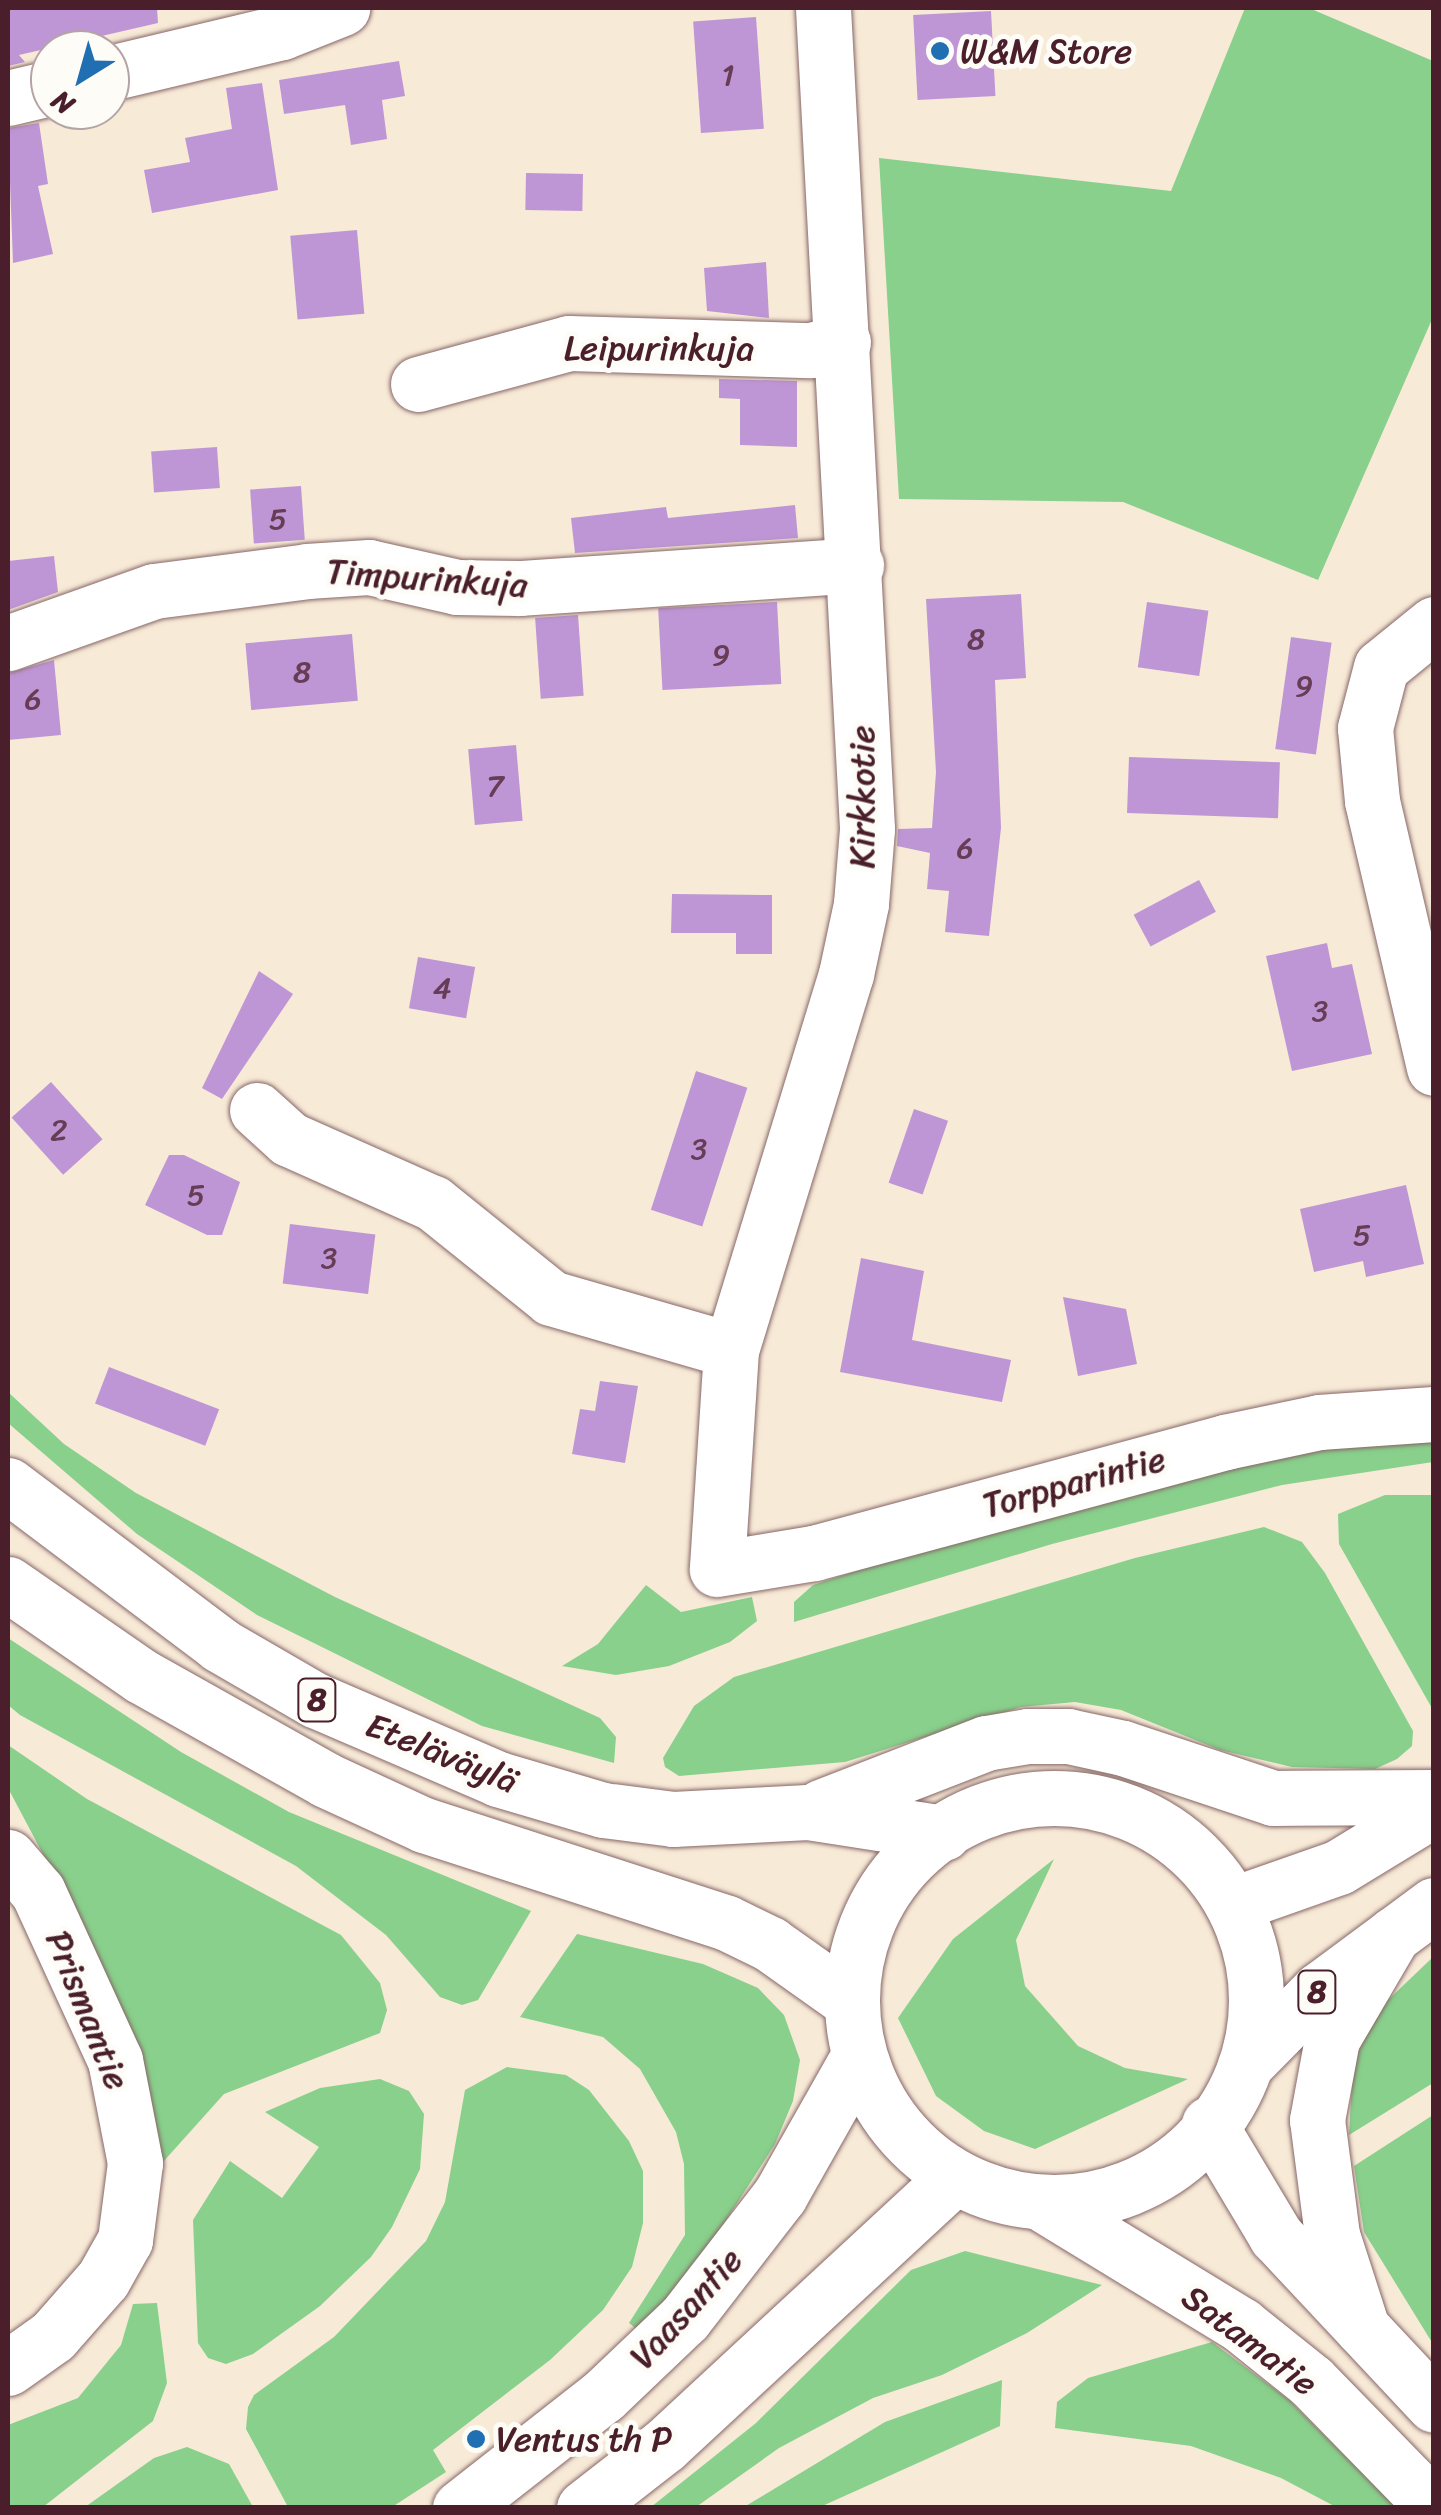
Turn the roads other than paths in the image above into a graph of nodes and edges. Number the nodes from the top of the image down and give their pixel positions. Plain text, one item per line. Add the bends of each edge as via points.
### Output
1 (342, 8) edge
2 (823, 8) edge
3 (130, 68) edge
4 (843, 342) junction
5 (418, 384) dead end
6 (856, 565) junction
7 (1434, 624) edge
8 (8, 642) edge
9 (1434, 1068) edge
10 (257, 1110) dead end
11 (731, 1350) junction
12 (1434, 1414) edge
13 (8, 1485) edge
14 (717, 1569) joint
15 (8, 1584) edge
16 (1434, 1796) edge
17 (1434, 1808) edge
18 (808, 1812) junction
19 (942, 1833) junction
20 (8, 1857) edge
21 (1237, 1903) junction
22 (1414, 1920) edge
23 (849, 2000) junction
24 (857, 2059) junction
25 (1249, 2061) junction
26 (1208, 2124) junction
27 (952, 2178) junction
28 (1042, 2204) junction
29 (1362, 2328) junction
30 (8, 2368) edge
31 (1434, 2406) edge
32 (1434, 2506) edge
33 (460, 2508) edge
34 (584, 2508) edge

1 - 3 main road via 282,32
2 - 4 main road, Kirkkotie
4 - 5 main road, Leipurinkuja via 811,350 570,343
4 - 6 main road, Kirkkotie
6 - 8 main road, Timpurinkuja via 520,588 457,587 368,567 307,571 154,591
6 - 11 main road, Kirkkotie via 866,830 861,904 846,974
7 - 9 main road via 1381,666 1365,728 1370,790
10 - 11 main road via 290,1139 433,1202 551,1298
11 - 14 main road, Kirkkotie
12 - 14 main road, Torpparintie via 1319,1422 1225,1442 814,1553
13 - 18 main road, Eteläväylä / 8 via 220,1645 315,1700 482,1772 603,1810 672,1820
15 - 23 main road, Eteläväylä / 8 via 141,1676 326,1780 489,1848 726,1924 770,1944
16 - 18 main road via 1274,1798 1124,1748 1028,1736 986,1742
17 - 21 main road via 1339,1866
18 - 19 main road, Eteläväylä
19 - 21 main road via 991,1810 1045,1800 1112,1802 1200,1856
19 - 23 main road via 913,1858 870,1917 852,1966
20 - 30 main road, Prismantie via 38,1892 114,2060 135,2163 125,2240 103,2279 53,2336
21 - 25 main road via 1255,1968
22 - 25 main road, 8 via 1319,1990
22 - 29 main road via 1332,2039 1318,2120 1332,2235
23 - 24 main road
24 - 27 main road via 900,2131
24 - 33 main road, Vaasantie via 780,2195 685,2318 603,2396
25 - 26 main road
26 - 28 main road via 1140,2180
26 - 29 main road via 1276,2236
27 - 28 main road via 978,2193
27 - 34 main road via 666,2446
28 - 32 main road, Satamatie via 1241,2325 1311,2381
29 - 31 main road

